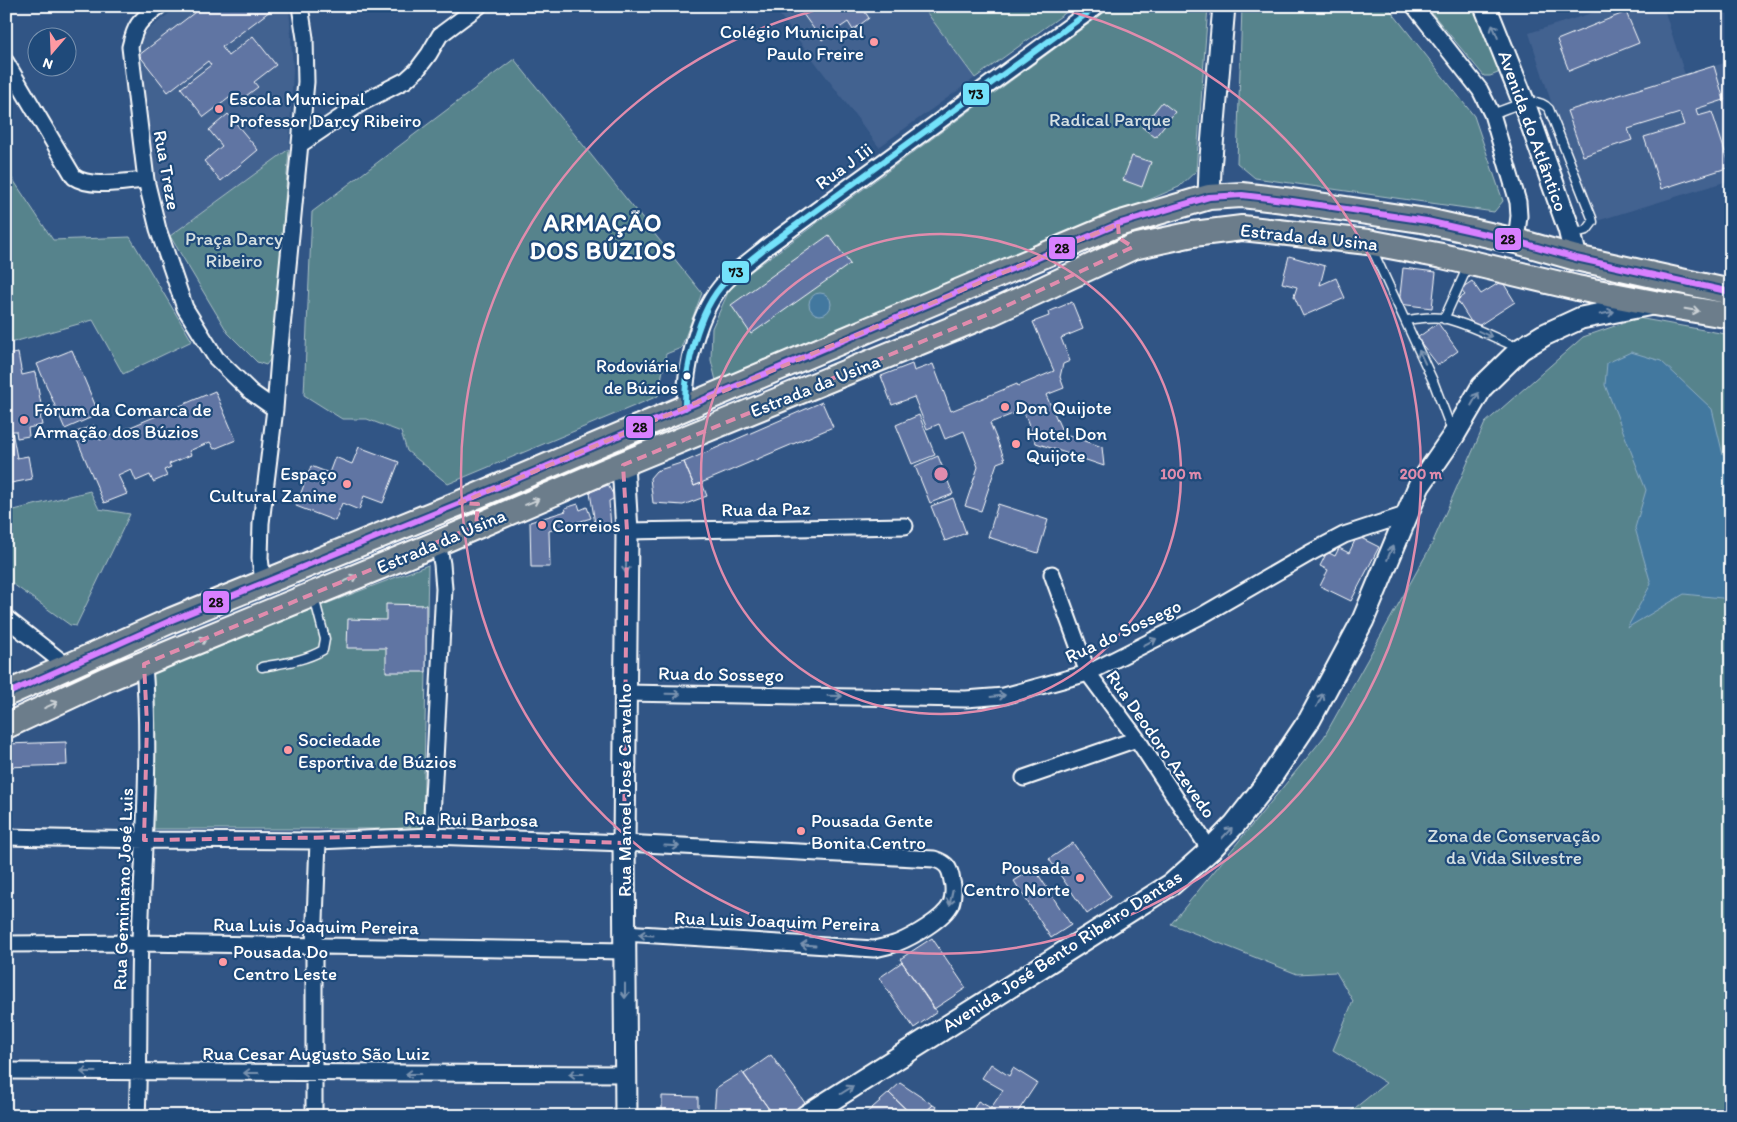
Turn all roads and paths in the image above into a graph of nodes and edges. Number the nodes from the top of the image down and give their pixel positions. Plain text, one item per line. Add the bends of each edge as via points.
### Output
1 (159, 6) edge
2 (300, 6) edge
3 (479, 6) edge
4 (1097, 6) edge
5 (1224, 6) edge
6 (1414, 6) edge
7 (1485, 6) edge
8 (6, 62) edge
9 (1524, 103) junction
10 (1492, 114) junction
11 (301, 144) junction
12 (146, 180) junction
13 (1210, 197) junction
14 (1118, 224) junction
15 (1454, 227) junction
16 (1516, 241) junction
17 (1368, 242) junction
18 (1133, 247) junction
19 (1442, 256) junction
20 (1576, 258) junction
21 (1469, 263) junction
22 (1731, 292) edge
23 (1654, 303) junction
24 (1731, 316) edge
25 (1444, 318) junction
26 (1405, 320) junction
27 (1521, 349) junction
28 (685, 408) junction
29 (275, 409) junction
30 (1454, 435) junction
31 (623, 465) junction
32 (489, 491) junction
33 (460, 503) junction
34 (507, 513) junction
35 (1405, 515) junction
36 (476, 526) junction
37 (905, 526) dead end
38 (627, 531) junction
39 (438, 543) junction
40 (1052, 574) dead end
41 (262, 582) junction
42 (313, 595) junction
43 (6, 618) edge
44 (144, 664) junction
45 (67, 666) junction
46 (262, 666) dead end
47 (1088, 673) junction
48 (624, 693) junction
49 (6, 694) edge
50 (6, 726) edge
51 (1137, 738) junction
52 (1024, 778) dead end
53 (432, 836) junction
54 (6, 837) edge
55 (144, 840) junction
56 (318, 840) junction
57 (624, 843) junction
58 (1210, 850) junction
59 (934, 859) joint
60 (624, 942) junction
61 (140, 943) junction
62 (6, 944) edge
63 (314, 946) junction
64 (6, 1071) edge
65 (139, 1072) junction
66 (315, 1074) junction
67 (625, 1074) junction
68 (137, 1116) edge
69 (314, 1116) edge
70 (626, 1116) edge
71 (806, 1116) edge

1 - 12 street, Rua Treze via 134,30 130,47
2 - 11 street via 306,82
3 - 11 street via 440,35 417,70 406,80 363,102
4 - 28 street, Rua J Iii via 769,245 725,282 713,297 702,321 686,378
5 - 13 street
6 - 10 street via 1480,90
9 -> 7 street, Avenida do Atlântico
8 - 12 street via 74,177 86,183
9 - 10 lane
9 - 20 street, Avenida do Atlântico via 1559,166
10 - 16 street via 1518,202
11 - 29 street
12 - 29 street, Rua Treze via 158,229 185,308 216,358 251,392
13 - 14 main road, Estrada da Usina
13 - 15 main road, Estrada da Usina via 1242,195 1292,200
14 - 18 main road via 1119,238
14 - 28 main road, Estrada da Usina
15 - 16 main road, Estrada da Usina
15 - 19 main road via 1454,246
16 - 20 main road, Estrada da Usina
17 - 18 main road, Estrada da Usina via 1242,228
17 - 19 main road, Estrada da Usina
17 - 26 lane
18 - 31 main road, Estrada da Usina via 991,313
19 - 21 main road, Estrada da Usina
20 - 22 main road
21 - 23 main road, Estrada da Usina
21 - 25 lane
23 -> 24 main road, Avenida José Bento Ribeiro Dantas
27 -> 23 street, Avenida José Bento Ribeiro Dantas via 1581,318
25 - 26 lane
25 -> 27 lane
30 -> 26 lane
30 -> 27 street, Avenida José Bento Ribeiro Dantas via 1482,387
28 - 32 main road, Estrada da Usina
29 - 41 street via 261,523
30 - 35 street, Avenida José Bento Ribeiro Dantas via 1418,486
34 -> 31 main road, Estrada da Usina
31 - 38 street, Rua Manoel José Carvalho
32 - 33 main road, Estrada da Usina
32 - 34 main road via 488,507
33 - 36 main road via 476,506 479,514
33 - 41 main road, Estrada da Usina
34 - 36 main road, Estrada da Usina
47 -> 35 street, Rua do Sossego via 1201,616 1344,535
58 -> 35 street, Avenida José Bento Ribeiro Dantas via 1267,783 1310,719 1363,620
36 - 39 main road, Estrada da Usina
37 - 38 street, Rua da Paz
38 -> 48 street, Rua Manoel José Carvalho
42 -> 39 main road, Estrada da Usina
39 - 53 street via 444,589
40 - 47 street, Rua Deodoro Azevedo
41 - 45 main road, Estrada da Usina
44 -> 42 main road, Estrada da Usina
42 - 46 lane via 325,639 323,650 301,659
43 - 45 street
50 -> 44 main road, Estrada da Usina
44 - 55 street, Rua Geminiano José Luis via 148,724
45 - 49 main road, Estrada da Usina
48 -> 47 street, Rua do Sossego via 966,699 1004,696
47 - 51 street, Rua Deodoro Azevedo
48 - 57 street, Rua Manoel José Carvalho
51 - 52 street
51 - 58 street, Rua Deodoro Azevedo
53 - 56 street, Rua Rui Barbosa
53 - 57 street, Rua Rui Barbosa
54 - 55 street, Rua Rui Barbosa
55 - 56 street, Rua Rui Barbosa
55 - 61 street, Rua Geminiano José Luis
56 - 63 street
57 -> 59 street, Rua Rui Barbosa
57 - 60 street, Rua Manoel José Carvalho
71 -> 58 street, Avenida José Bento Ribeiro Dantas via 1172,884
59 -> 60 street, Rua Luis Joaquim Pereira via 949,869 953,884 951,904 943,914 915,934 874,949
60 - 63 street, Rua Luis Joaquim Pereira
60 -> 67 street, Rua Manoel José Carvalho
61 - 62 street, Rua Luis Joaquim Pereira
61 - 63 street, Rua Luis Joaquim Pereira
61 - 65 street, Rua Geminiano José Luis
63 - 66 street
65 -> 64 street, Rua Cesar Augusto São Luiz
66 -> 65 street, Rua Cesar Augusto São Luiz
65 - 68 street, Rua Geminiano José Luis
67 -> 66 street, Rua Cesar Augusto São Luiz
66 - 69 street
67 - 70 street, Rua Manoel José Carvalho

